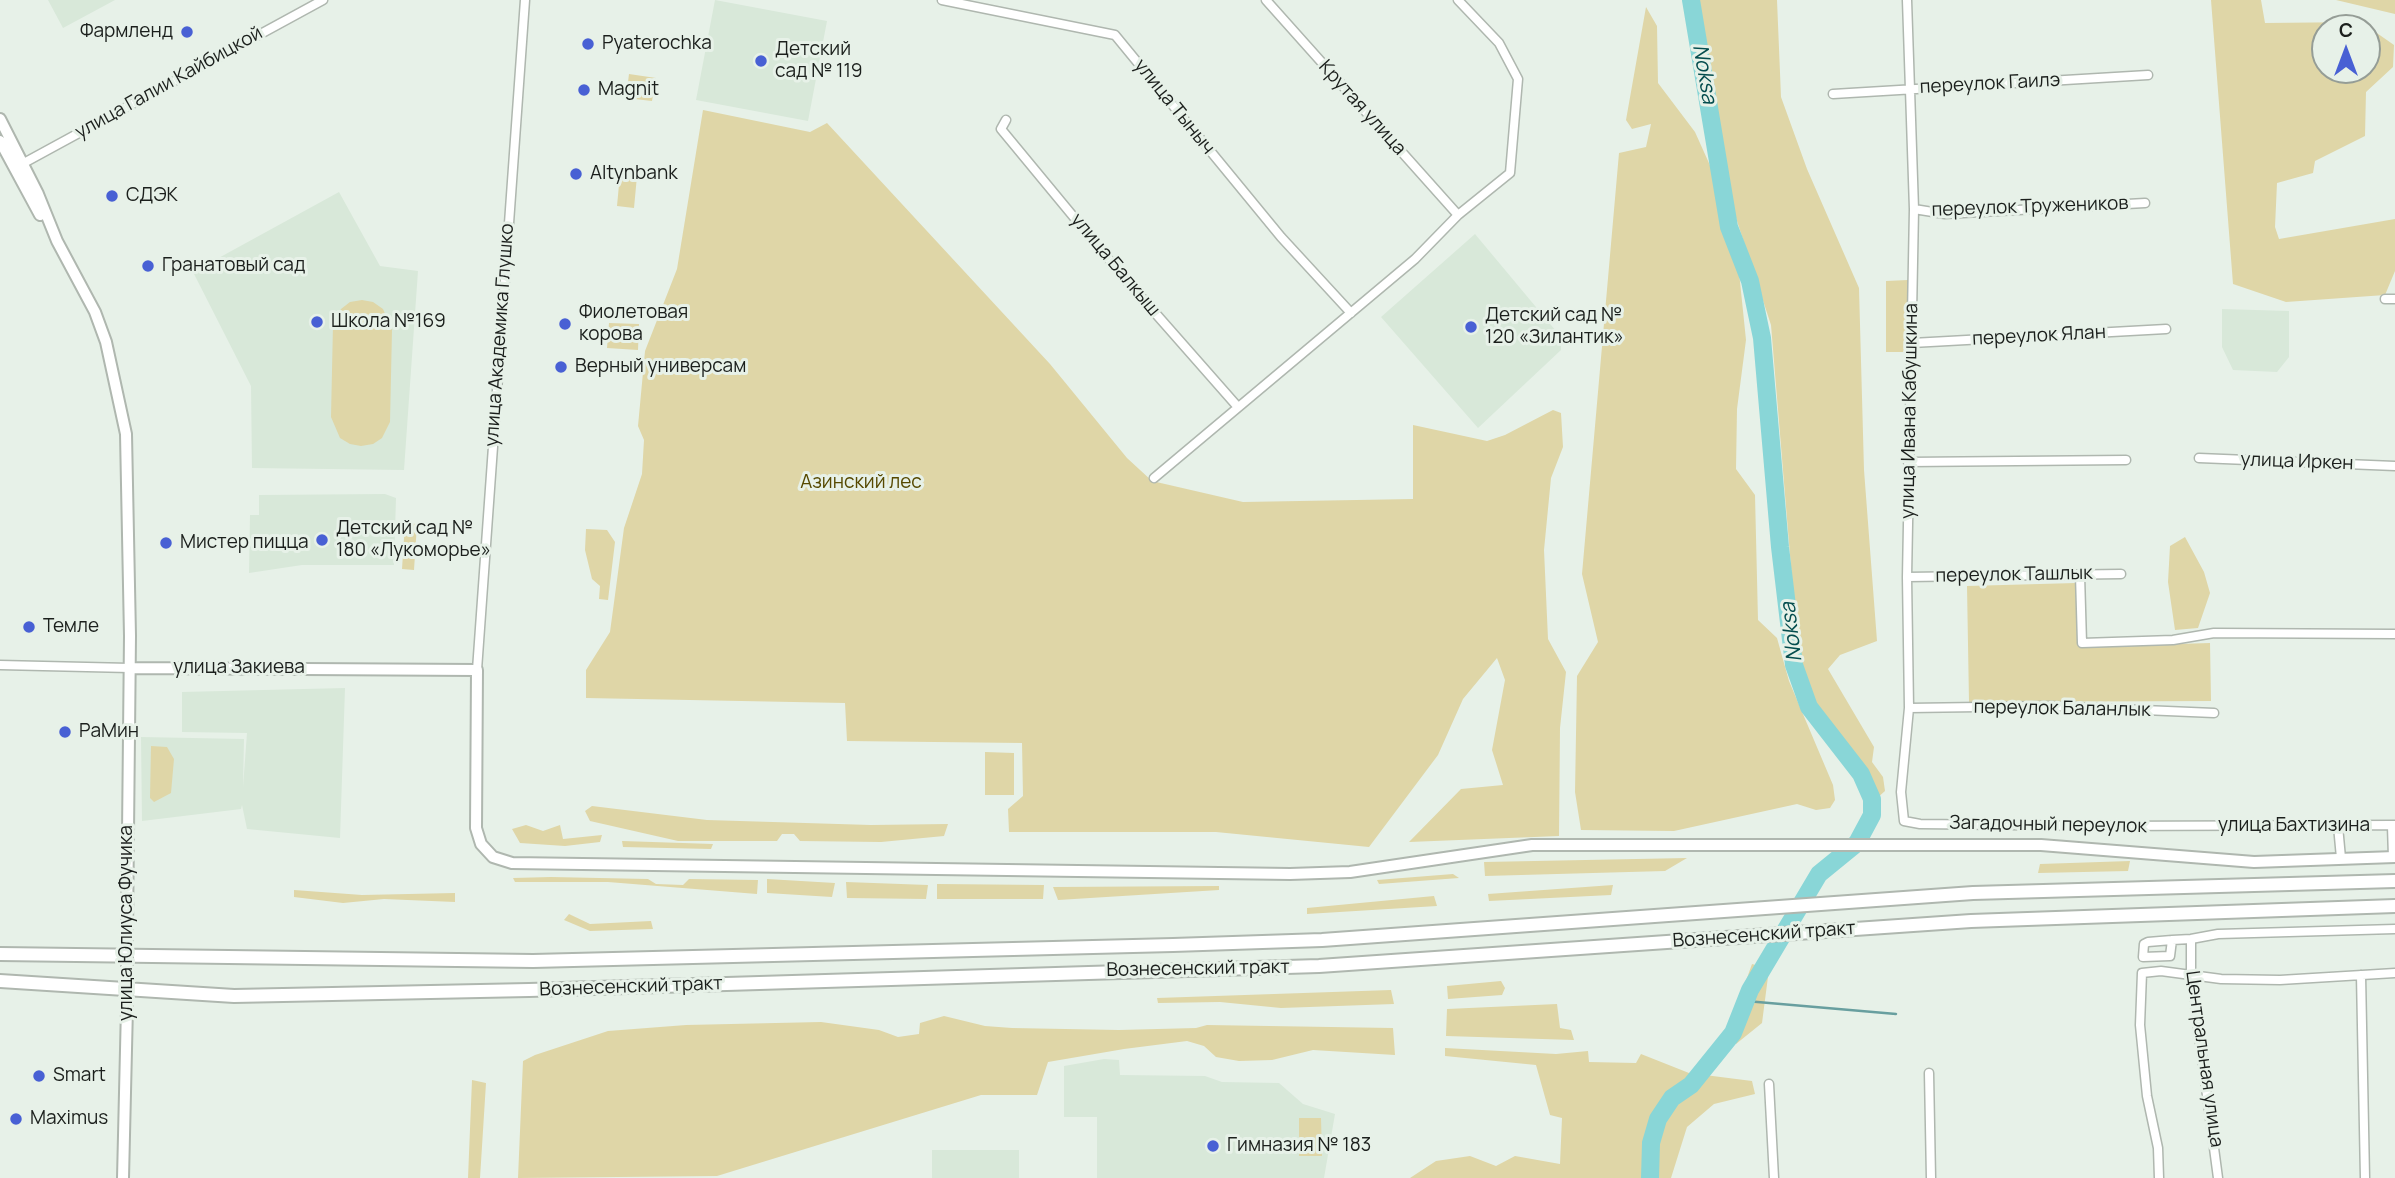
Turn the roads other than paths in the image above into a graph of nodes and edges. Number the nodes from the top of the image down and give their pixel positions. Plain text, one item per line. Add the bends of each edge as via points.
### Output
1 (323, 0) edge
2 (525, 0) edge
3 (942, 0) edge
4 (1266, 0) edge
5 (1458, 0) edge
6 (1908, 0) edge
7 (2148, 75) dead end
8 (1909, 88) junction
9 (1833, 94) dead end
10 (0, 119) edge
11 (1006, 120) dead end
12 (0, 141) edge
13 (19, 166) junction
14 (2146, 203) dead end
15 (1914, 209) junction
16 (1458, 215) junction
17 (2385, 299) dead end
18 (2395, 299) edge
19 (1351, 313) junction
20 (2166, 329) dead end
21 (1912, 343) junction
22 (1237, 406) junction
23 (2199, 458) dead end
24 (2126, 460) dead end
25 (1908, 462) junction
26 (2395, 466) edge
27 (1154, 478) dead end
28 (2122, 574) dead end
29 (2080, 575) junction
30 (1907, 577) junction
31 (2395, 634) edge
32 (0, 665) edge
33 (130, 668) junction
34 (477, 670) junction
35 (1909, 708) junction
36 (2214, 713) dead end
37 (1904, 821) joint
38 (2394, 825) edge
39 (2192, 826) joint
40 (2338, 826) junction
41 (2394, 857) edge
42 (2341, 858) junction
43 (2395, 881) edge
44 (2395, 906) edge
45 (2395, 929) edge
46 (2191, 939) junction
47 (2172, 940) dead end
48 (0, 954) edge
49 (2395, 972) edge
50 (2191, 975) junction
51 (2361, 975) junction
52 (0, 982) edge
53 (1929, 1073) dead end
54 (1769, 1084) dead end
55 (123, 1178) edge
56 (1774, 1178) edge
57 (1931, 1178) edge
58 (2159, 1178) edge
59 (2218, 1178) edge
60 (2365, 1178) edge

1 - 13 street, улица Галии Кайбицкой
2 - 34 street, улица Академика Глушко
3 - 19 street, улица Тыныч via 1115,35 1281,237
4 - 16 street, Крутая улица
5 - 16 street via 1499,43 1518,79 1510,173
6 - 8 street, улица Ивана Кабушкина
7 - 8 street, переулок Гаилэ
8 - 9 street, переулок Гаилэ
8 - 15 street, улица Ивана Кабушкина
10 - 13 street
11 - 22 street, улица Балкыш via 1001,129
12 - 13 street
13 - 33 street, улица Юлиуса Фучика via 106,342 126,434
14 - 15 street, переулок Тружеников via 1945,214
15 - 21 street, улица Ивана Кабушкина
16 - 19 street
17 - 18 street
19 - 22 street
20 - 21 street, переулок Ялан
21 - 25 street, улица Ивана Кабушкина
22 - 27 street
23 - 26 street, улица Иркен
24 - 25 street
25 - 30 street, улица Ивана Кабушкина
28 - 29 street, переулок Ташлык
29 - 30 street, переулок Ташлык
29 - 31 street via 2082,643 2173,640 2214,633
30 - 35 street, улица Ивана Кабушкина
32 - 33 street, улица Закиева
33 - 34 street, улица Закиева
33 - 55 street, улица Юлиуса Фучика, bridge
34 - 42 street via 476,828 481,844 493,857 512,863 1290,874 1363,871 1532,845 2041,845 2254,862
35 - 36 street, переулок Баланлык via 2050,706
35 - 37 street, улица Ивана Кабушкина via 1900,792
37 - 39 street, Загадочный переулок
38 - 40 street, улица Бахтизина
38 - 41 street
39 - 40 street, улица Бахтизина
40 - 42 street
41 - 42 street
43 - 48 main road, Вознесенский тракт via 1973,892 1322,940 868,954 533,961
44 - 52 main road, Вознесенский тракт via 2061,917 1320,966 234,996
45 - 46 street via 2218,934
46 - 47 street
46 - 50 street, Центральная улица
49 - 51 street
50 - 51 street via 2280,980
50 - 58 street via 2142,973 2140,1025
50 - 59 street, Центральная улица
51 - 60 street
53 - 57 street
54 - 56 street

